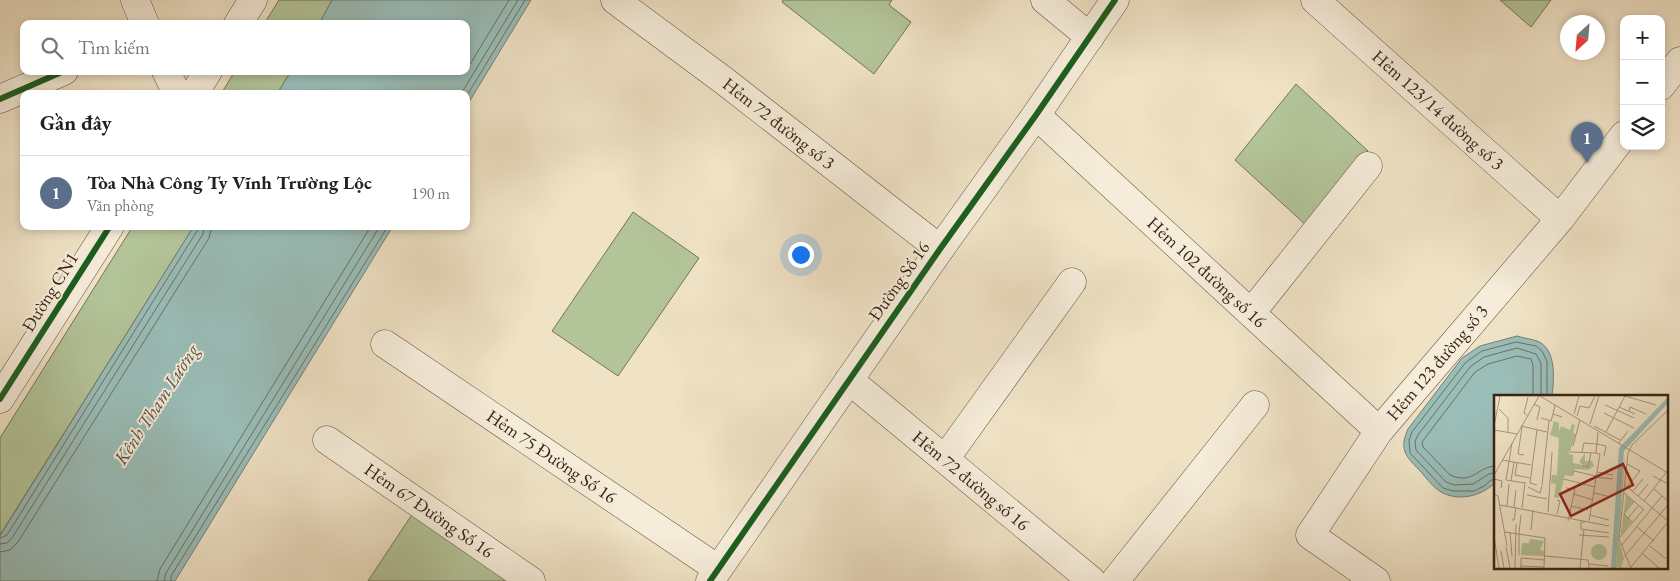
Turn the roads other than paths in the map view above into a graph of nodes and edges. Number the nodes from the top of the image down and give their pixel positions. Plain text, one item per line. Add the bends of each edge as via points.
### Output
1 (135, 0) edge
2 (253, 0) edge
3 (615, 0) edge
4 (1045, 0) edge
5 (1115, 0) edge
6 (1315, 0) edge
7 (143, 20) edge
8 (240, 20) edge
9 (1090, 37) junction
10 (1680, 61) edge
11 (55, 75) edge
12 (168, 75) edge
13 (206, 75) edge
14 (1665, 81) edge
15 (20, 90) edge
16 (21, 90) edge
17 (174, 90) edge
18 (196, 90) edge
19 (0, 99) edge
20 (1036, 115) junction
21 (1620, 140) edge
22 (1368, 166) dead end
23 (1560, 219) junction
24 (107, 230) edge
25 (940, 249) junction
26 (1072, 282) dead end
27 (1251, 313) junction
28 (385, 344) dead end
29 (849, 380) junction
30 (0, 399) edge
31 (1255, 405) dead end
32 (1379, 431) junction
33 (327, 440) dead end
34 (945, 459) junction
35 (714, 575) edge
36 (531, 581) edge
37 (1092, 581) edge
38 (1115, 581) edge
39 (1376, 581) edge

1 - 7 street
2 - 8 street
3 - 25 street, Hẻm 72 đường số 3
4 - 9 street
5 - 9 street, Đường Số 16
6 - 23 street, Hẻm 123/14 đường số 3
9 - 20 street, Đường Số 16
10 - 14 street
11 - 16 street
12 - 17 street
13 - 18 street
15 - 19 street
20 - 25 street, Đường Số 16
20 - 27 street, Hẻm 102 đường số 16
21 - 23 street, Hẻm 123 đường số 3
22 - 27 street
23 - 32 street, Hẻm 123 đường số 3
24 - 30 street, Đường CN1
25 - 29 street, Đường Số 16
26 - 34 street
27 - 32 street, Hẻm 102 đường số 16
28 - 35 street, Hẻm 75 Đường Số 16
29 - 34 street, Hẻm 72 đường số 16
29 - 35 street, Đường Số 16
31 - 38 street
32 - 39 street, Hẻm 123 đường số 3 via 1310,535
33 - 36 street, Hẻm 67 Đường Số 16
34 - 37 street, Hẻm 72 đường số 16

